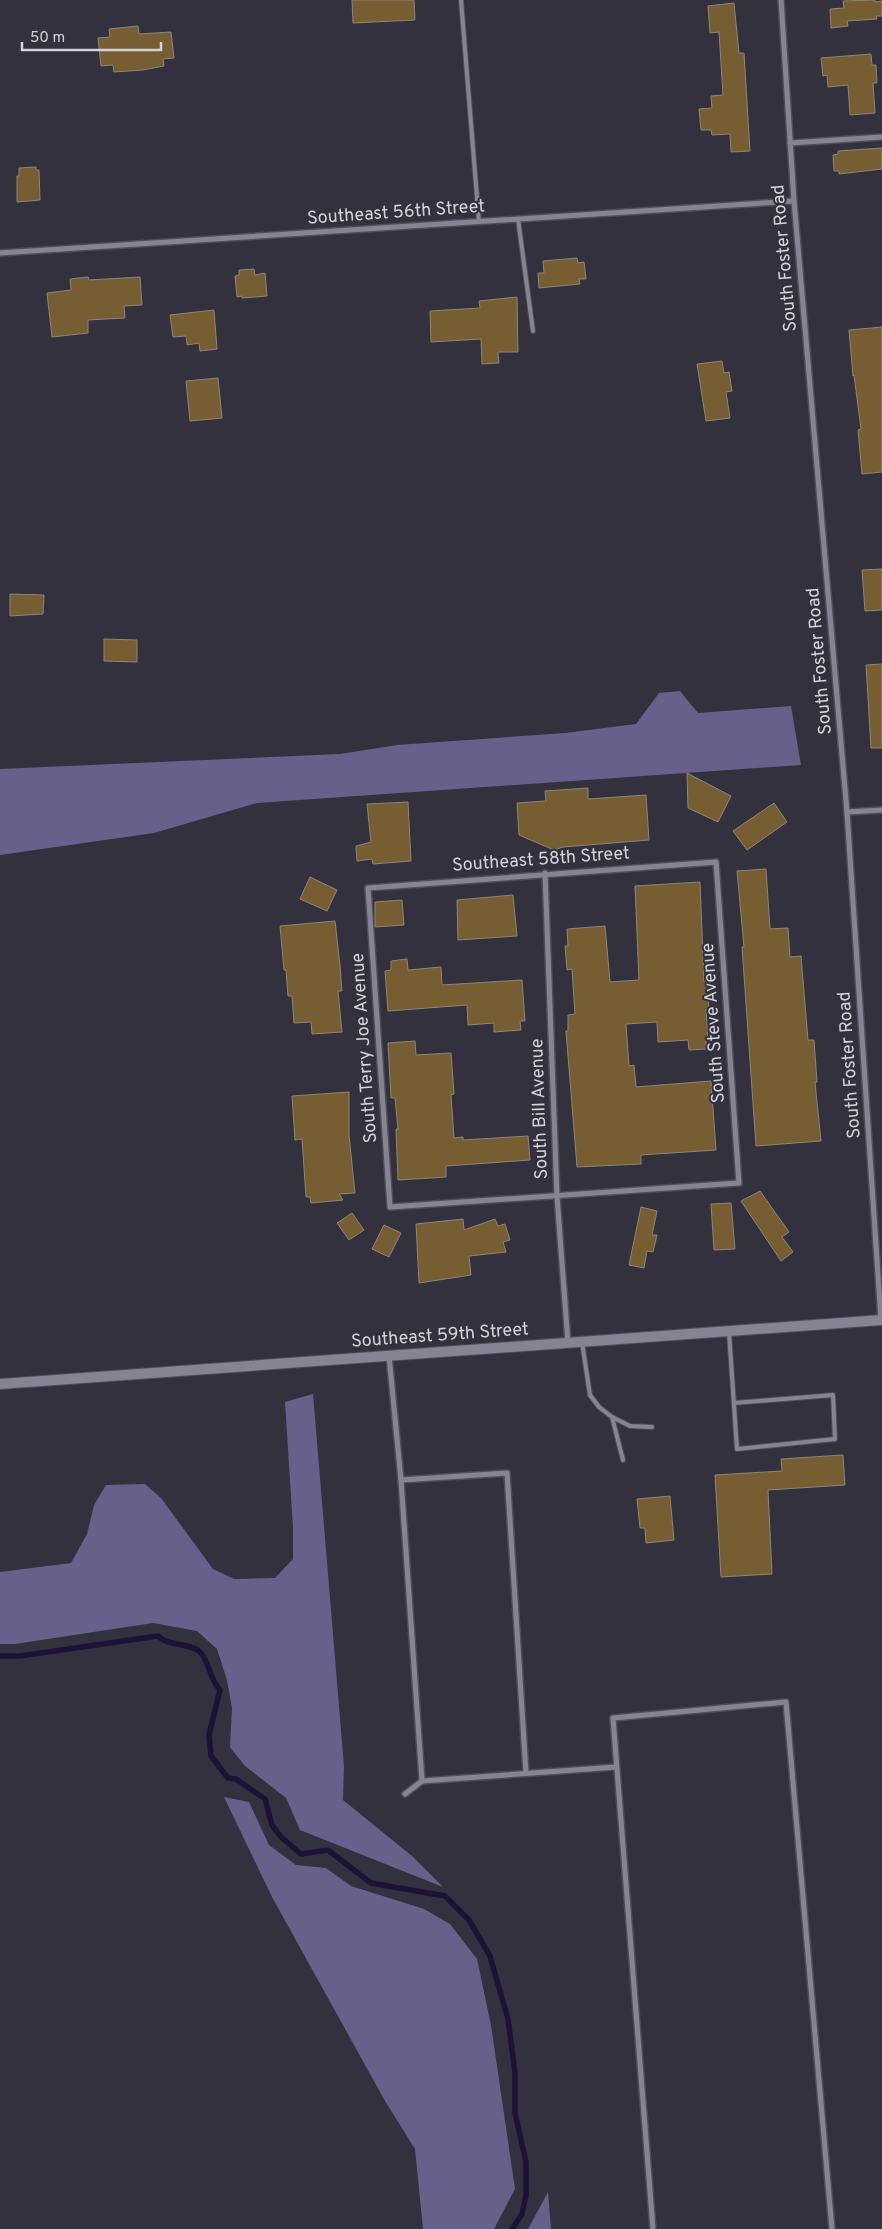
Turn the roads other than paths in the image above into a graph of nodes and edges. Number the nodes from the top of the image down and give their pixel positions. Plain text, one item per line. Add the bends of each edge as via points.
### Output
1 (461, 0) edge
2 (781, 0) edge
3 (882, 137) edge
4 (790, 143) junction
5 (794, 201) junction
6 (518, 219) junction
7 (479, 222) junction
8 (0, 253) edge
9 (532, 332) dead end
10 (882, 810) edge
11 (848, 812) junction
12 (716, 862) joint
13 (545, 873) junction
14 (368, 888) joint
15 (557, 1196) junction
16 (882, 1320) edge
17 (729, 1332) junction
18 (582, 1342) junction
19 (568, 1343) junction
20 (390, 1356) junction
21 (0, 1384) edge
22 (734, 1403) junction
23 (612, 1417) junction
24 (652, 1427) dead end
25 (623, 1460) dead end
26 (401, 1480) junction
27 (616, 1767) junction
28 (526, 1773) junction
29 (422, 1781) junction
30 (405, 1794) dead end
31 (653, 2229) edge
32 (832, 2229) edge

1 - 7 lane
2 - 4 street, South Foster Road
3 - 4 street
4 - 5 street, South Foster Road
5 - 6 street, Southeast 56th Street
5 - 11 street, South Foster Road
6 - 7 street, Southeast 56th Street
6 - 9 lane
7 - 8 street, Southeast 56th Street
10 - 11 street
11 - 16 street, South Foster Road
12 - 13 street, Southeast 58th Street
12 - 15 street, South Steve Avenue via 739,1183
13 - 14 street, Southeast 58th Street
13 - 15 street, South Bill Avenue
14 - 15 street, South Terry Joe Avenue via 390,1207
15 - 19 street, South Bill Avenue
16 - 17 main road, Southeast 59th Street
17 - 18 main road, Southeast 59th Street
17 - 22 lane
18 - 19 main road, Southeast 59th Street
18 - 23 lane via 590,1395
19 - 20 main road, Southeast 59th Street
20 - 21 main road, Southeast 59th Street
20 - 26 street
22 - 22 lane via 737,1449 835,1439 833,1395
23 - 24 lane via 630,1426
23 - 25 lane
26 - 28 street via 506,1473
26 - 29 street
27 - 28 street
27 - 31 street
27 - 32 street via 613,1718 786,1702
28 - 29 street
29 - 30 street

